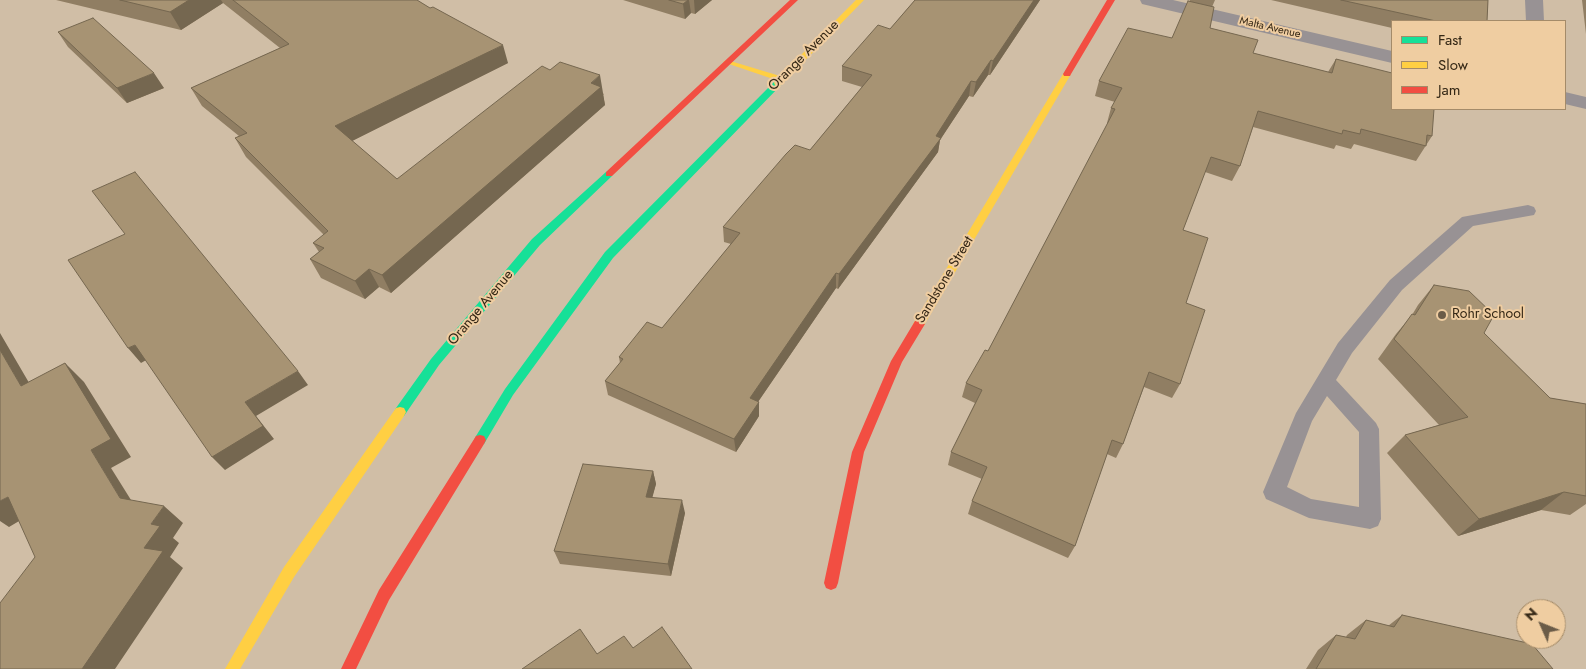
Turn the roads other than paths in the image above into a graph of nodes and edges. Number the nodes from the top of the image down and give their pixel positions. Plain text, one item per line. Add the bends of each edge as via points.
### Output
1 (794, 0) edge
2 (860, 0) edge
3 (1111, 0) edge
4 (1148, 0) edge
5 (1534, 0) edge
6 (1535, 20) edge
7 (1391, 57) edge
8 (727, 62) junction
9 (782, 79) junction
10 (1566, 98) edge
11 (1586, 103) edge
12 (1528, 211) dead end
13 (1326, 382) junction
14 (831, 583) dead end
15 (232, 669) edge
16 (348, 669) edge

1 - 8 main road, Orange Avenue
2 - 9 main road, Orange Avenue
3 - 14 main road, Sandstone Street via 897,362 858,452
4 - 7 street, Malta Avenue
5 - 6 street
8 - 9 main road
8 - 15 main road, Orange Avenue via 536,242 435,362 289,572
9 - 16 main road, Orange Avenue via 609,254 509,392 384,595
10 - 11 street
12 - 13 lane via 1468,221 1396,285 1346,348
13 - 13 lane via 1303,420 1274,492 1309,508 1370,519 1369,430

